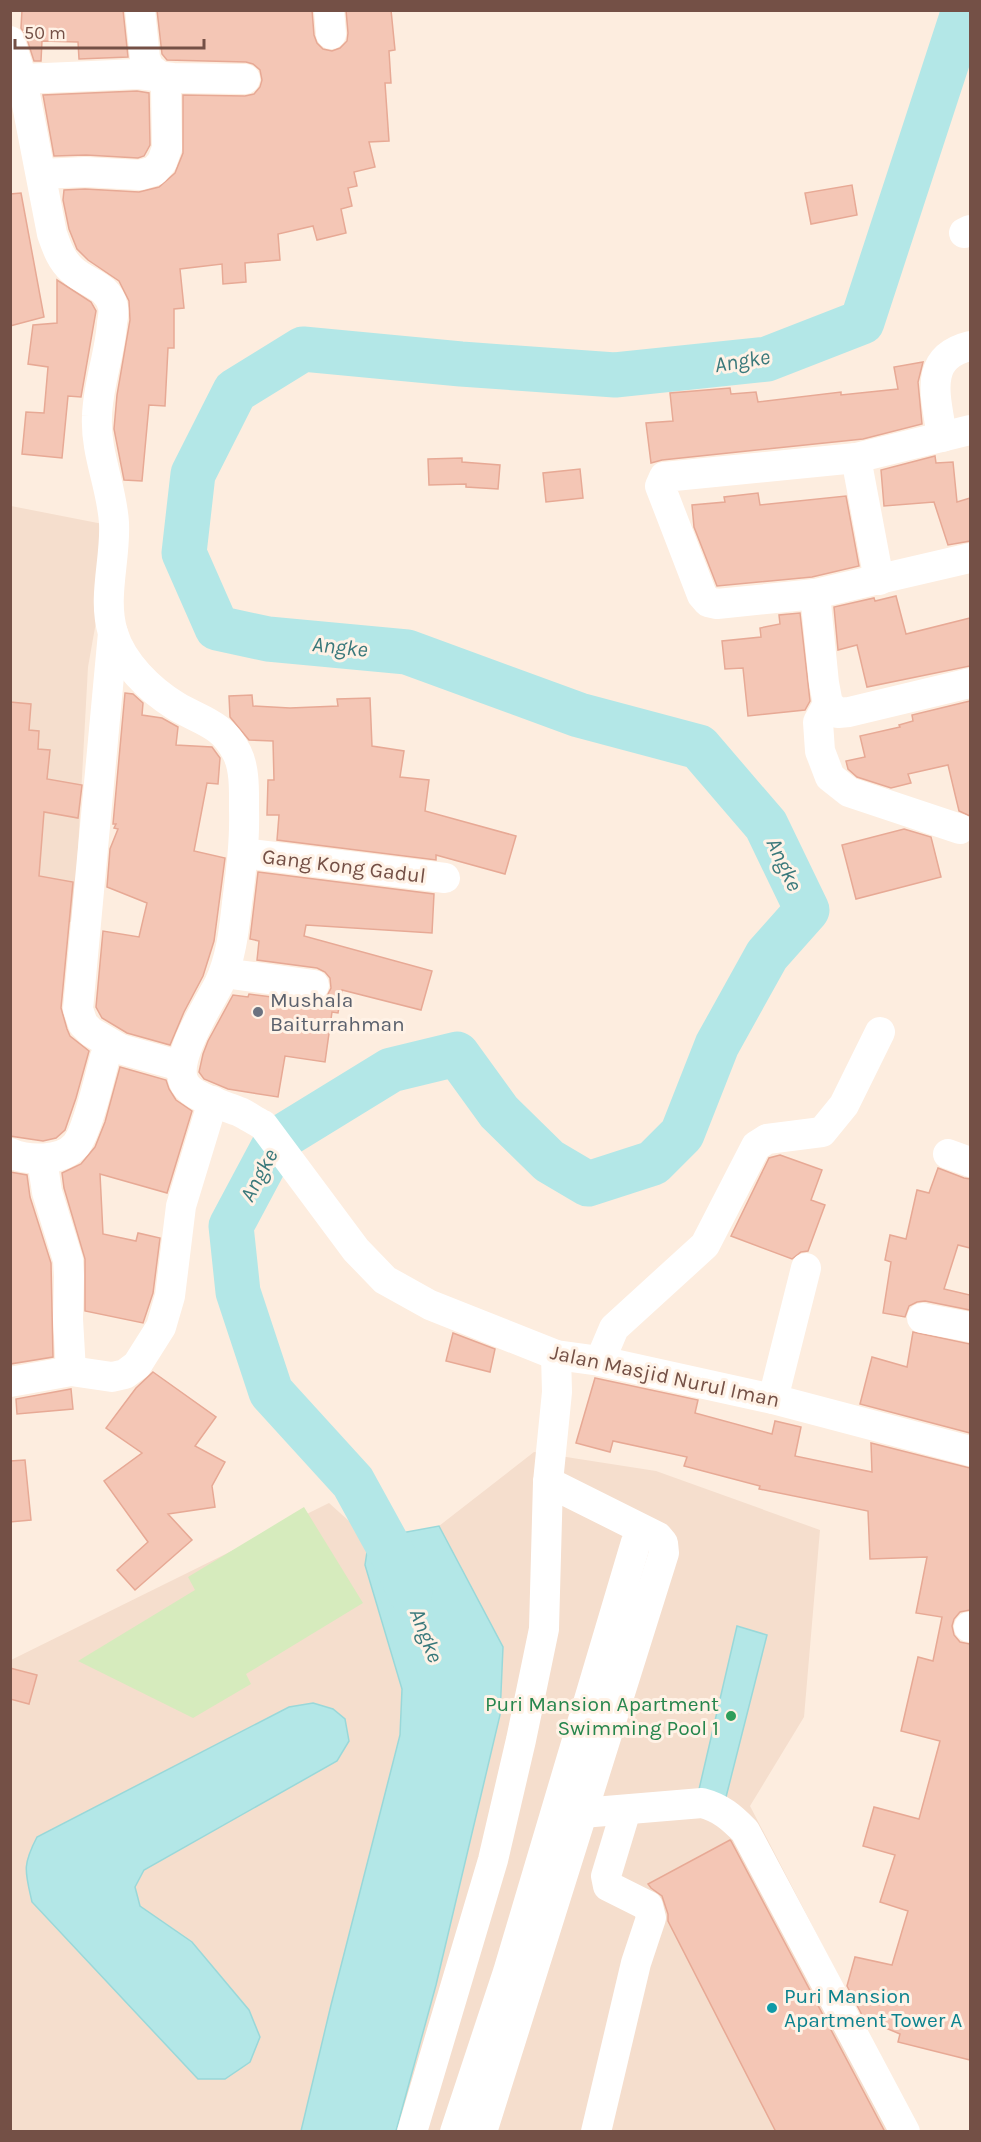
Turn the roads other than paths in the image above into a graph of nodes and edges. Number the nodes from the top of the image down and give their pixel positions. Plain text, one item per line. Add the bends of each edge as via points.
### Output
1 (140, 10) edge
2 (10, 41) edge
3 (160, 77) junction
4 (22, 79) junction
5 (245, 79) dead end
6 (42, 174) junction
7 (970, 346) edge
8 (956, 434) edge
9 (856, 458) junction
10 (970, 558) edge
11 (879, 580) junction
12 (815, 594) junction
13 (113, 633) junction
14 (970, 683) edge
15 (828, 704) junction
16 (960, 828) dead end
17 (243, 853) junction
18 (445, 878) dead end
19 (224, 973) junction
20 (314, 985) dead end
21 (880, 1032) dead end
22 (120, 1048) junction
23 (181, 1066) junction
24 (213, 1101) junction
25 (10, 1153) edge
26 (42, 1159) junction
27 (806, 1268) dead end
28 (922, 1318) dead end
29 (970, 1327) edge
30 (556, 1355) junction
31 (600, 1361) junction
32 (72, 1371) junction
33 (10, 1382) edge
34 (773, 1399) junction
35 (970, 1451) edge
36 (548, 1482) junction
37 (610, 1678) junction
38 (626, 1810) junction
39 (582, 1813) junction
40 (412, 2132) edge
41 (455, 2132) edge
42 (482, 2132) edge
43 (596, 2132) edge
44 (905, 2132) edge

1 - 3 street via 145,58 149,68
2 - 4 street
3 - 4 street via 138,74
3 - 5 street
3 - 6 street via 166,88 167,148 154,171 140,175
4 - 6 street
6 - 13 street via 52,234 60,256 74,272 105,291 114,308 97,415 98,448 114,523 109,606
7 - 8 street via 950,353 940,363 936,375 935,391
8 - 9 street
9 - 11 street
9 - 12 street via 664,477 660,486 708,602
10 - 11 street
11 - 12 street
12 - 15 street
13 - 17 street via 129,664 155,691 213,723 238,754 243,789
13 - 22 street via 78,1009 82,1024
14 - 15 street via 849,712 838,713
15 - 16 street via 819,722 819,751 830,777 849,792
17 - 18 street, Gang Kong Gadul
17 - 19 street
19 - 20 street
19 - 23 street via 196,1026
21 - 31 street via 844,1105 822,1132 767,1139 756,1146 705,1245 614,1328
22 - 23 street
22 - 26 street via 107,1054 76,1145 65,1153
23 - 24 street via 186,1087
24 - 30 street, Jalan Masjid Nurul Iman via 263,1125 356,1250 385,1280 430,1305
24 - 32 street via 181,1206 170,1296 160,1327 137,1365 125,1374 112,1377
25 - 26 street
26 - 32 street via 47,1192 68,1260
27 - 34 street
28 - 29 street
30 - 31 street, Jalan Masjid Nurul Iman
30 - 36 street via 557,1392
31 - 34 street, Jalan Masjid Nurul Iman
32 - 33 street
34 - 35 street, Jalan Masjid Nurul Iman
36 - 37 street via 652,1535 636,1542
36 - 40 street via 544,1629 521,1740 492,1860
37 - 39 street
37 - 41 street
38 - 39 street
38 - 43 street via 606,1876 608,1886 648,1906 651,1918 636,1963
38 - 44 street via 702,1803 728,1814 745,1831
39 - 42 street

